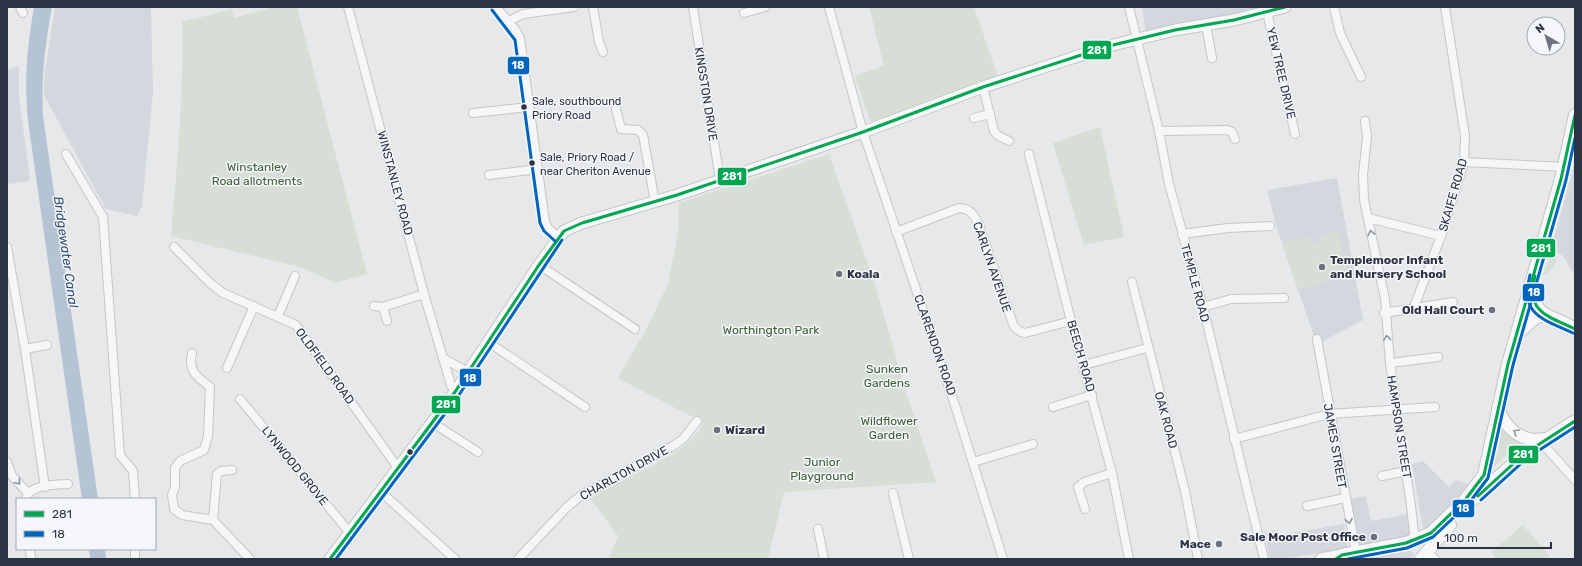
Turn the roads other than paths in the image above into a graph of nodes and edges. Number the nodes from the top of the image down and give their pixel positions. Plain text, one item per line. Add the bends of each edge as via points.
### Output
1 (348, 7) edge
2 (496, 7) edge
3 (574, 7) edge
4 (593, 7) edge
5 (693, 7) edge
6 (765, 7) edge
7 (829, 7) edge
8 (1129, 7) edge
9 (1286, 7) edge
10 (1334, 7) edge
11 (1445, 7) edge
12 (1267, 12) junction
13 (744, 13) dead end
14 (509, 21) junction
15 (1206, 25) junction
16 (1136, 38) junction
17 (603, 52) dead end
18 (1212, 58) dead end
19 (1361, 77) dead end
20 (983, 87) junction
21 (529, 107) junction
22 (616, 108) dead end
23 (473, 114) dead end
24 (990, 114) junction
25 (974, 118) dead end
26 (1365, 121) dead end
27 (1575, 121) edge
28 (1159, 131) junction
29 (863, 132) junction
30 (1294, 134) dead end
31 (1235, 139) dead end
32 (1009, 141) dead end
33 (66, 154) dead end
34 (1029, 154) dead end
35 (1464, 162) junction
36 (1565, 167) junction
37 (538, 169) junction
38 (489, 175) dead end
39 (720, 180) junction
40 (655, 202) junction
41 (1368, 218) junction
42 (1270, 226) dead end
43 (896, 232) junction
44 (1182, 234) junction
45 (1441, 236) junction
46 (558, 238) junction
47 (7, 247) edge
48 (174, 247) dead end
49 (539, 265) junction
50 (295, 276) dead end
51 (1132, 282) dead end
52 (1531, 288) junction
53 (424, 294) junction
54 (1284, 298) dead end
55 (1453, 302) dead end
56 (254, 306) junction
57 (374, 306) dead end
58 (383, 307) junction
59 (1203, 307) junction
60 (1411, 308) junction
61 (1384, 313) junction
62 (1546, 315) junction
63 (278, 316) junction
64 (387, 321) dead end
65 (1070, 321) junction
66 (635, 329) dead end
67 (1575, 329) edge
68 (1517, 334) junction
69 (1317, 339) dead end
70 (488, 342) junction
71 (47, 346) dead end
72 (1148, 348) junction
73 (25, 349) junction
74 (192, 353) dead end
75 (1438, 357) dead end
76 (443, 358) junction
77 (1390, 363) junction
78 (1084, 365) junction
79 (227, 368) dead end
80 (468, 372) junction
81 (455, 392) junction
82 (1092, 395) junction
83 (240, 399) dead end
84 (585, 407) dead end
85 (1053, 407) dead end
86 (1435, 407) dead end
87 (1498, 408) junction
88 (1396, 409) junction
89 (1330, 414) junction
90 (697, 421) dead end
91 (1575, 421) edge
92 (432, 423) junction
93 (1234, 439) junction
94 (1543, 441) junction
95 (1033, 444) dead end
96 (478, 452) dead end
97 (973, 462) junction
98 (8, 466) edge
99 (398, 468) junction
100 (232, 470) dead end
101 (1112, 473) junction
102 (1406, 474) junction
103 (1382, 476) dead end
104 (1575, 480) edge
105 (68, 484) dead end
106 (45, 487) junction
107 (381, 492) junction
108 (893, 493) dead end
109 (27, 496) edge
110 (134, 498) edge
111 (1345, 498) junction
112 (1308, 506) dead end
113 (1085, 509) dead end
114 (213, 520) junction
115 (818, 529) dead end
116 (350, 533) junction
117 (1415, 541) junction
118 (1356, 552) junction
119 (1339, 557) edge
120 (1427, 557) edge
121 (250, 559) edge
122 (330, 559) edge
123 (455, 559) edge
124 (518, 559) edge
125 (824, 559) edge
126 (909, 559) edge
127 (1004, 559) edge
128 (1129, 559) edge
129 (1198, 559) edge
130 (1264, 559) edge
131 (1321, 559) edge

1 - 53 street, WINSTANLEY ROAD
2 - 14 street
3 - 14 street via 523,14
4 - 17 street
5 - 39 street, KINGSTON DRIVE
6 - 13 street
7 - 29 street, CLARENDON ROAD
8 - 16 street, TEMPLE ROAD
9 - 12 street
10 - 19 street via 1340,33
11 - 35 street, SKAIFE ROAD via 1465,136
12 - 15 street
12 - 30 street, YEW TREE DRIVE
14 - 21 street via 520,38
15 - 16 street
15 - 18 street
16 - 20 street
16 - 28 street, TEMPLE ROAD
20 - 24 street
20 - 29 street
21 - 23 street
21 - 37 street
22 - 40 street via 621,129 638,130 644,138
24 - 25 street
24 - 32 street via 997,135
26 - 41 street, HAMPSON STREET via 1367,137 1363,175
27 - 36 main road
28 - 31 street via 1227,130 1232,132
28 - 44 street, TEMPLE ROAD
29 - 39 street
29 - 43 street, CLARENDON ROAD
33 - 110 street via 103,217 120,455 133,471
34 - 65 street, BEECH ROAD
35 - 36 street
35 - 45 street, SKAIFE ROAD
36 - 52 main road
37 - 38 street
37 - 46 street via 545,222
39 - 40 street
40 - 46 street via 582,223 564,231
41 - 45 street
61 -> 41 street, HAMPSON STREET via 1385,299
42 - 44 street
43 - 65 street, CARLYN AVENUE via 965,208 971,212 979,225 1011,323 1016,330 1038,330
43 - 97 street, CLARENDON ROAD
44 - 59 street, TEMPLE ROAD
45 - 60 street, SKAIFE ROAD
46 - 49 street
47 - 73 street
48 - 56 street, OLDFIELD ROAD via 223,293
49 - 66 street
49 - 70 street
50 - 63 street
51 - 72 street, OAK ROAD
52 - 62 main road via 1536,306
52 - 68 main road
53 - 58 street
53 - 76 street, WINSTANLEY ROAD
54 - 59 street via 1231,299
55 - 60 street
56 - 63 street, OLDFIELD ROAD
56 - 79 street
57 - 58 street
58 - 64 street
59 - 93 street, TEMPLE ROAD
60 - 61 street
77 -> 61 street, HAMPSON STREET
62 - 67 main road
62 - 68 main road via 1536,317
63 - 99 street, OLDFIELD ROAD via 290,321 303,333
65 - 78 street, BEECH ROAD
68 - 87 main road
69 - 89 street, JAMES STREET
70 - 80 street
70 - 84 street
71 - 73 street
72 - 78 street
72 - 129 street, OAK ROAD via 1185,491
73 - 106 street
74 - 114 street via 189,365 191,370 210,387 208,436 204,450 180,461 175,468 173,506 182,515
75 - 77 street
76 - 80 street
76 - 81 street, WINSTANLEY ROAD
77 - 88 street, HAMPSON STREET
78 - 82 street, BEECH ROAD
80 - 81 street
81 - 92 street
82 - 85 street
82 - 101 street, BEECH ROAD
83 - 116 street, LYNWOOD GROVE
86 - 88 street
94 -> 87 main road via 1529,439 1512,430 1501,418
87 - 117 main road via 1484,475 1465,500 1431,533
88 - 89 street
88 - 102 street, HAMPSON STREET
89 - 93 street
89 - 111 street, JAMES STREET
90 - 124 street, CHARLTON DRIVE via 687,435 673,446 594,487 573,502
91 - 94 main road
92 - 96 street
92 - 99 street
93 - 130 street, TEMPLE ROAD
94 - 104 street
94 - 120 main road via 1496,478
95 - 97 street
97 - 127 street, CLARENDON ROAD
98 -> 109 street
99 - 107 street
100 - 114 street via 221,470 217,474
101 - 113 street via 1084,482 1078,487
101 - 128 street, BEECH ROAD
102 - 103 street
102 - 117 street, HAMPSON STREET
105 - 106 street
106 - 109 street via 34,489
107 - 116 street
107 - 123 street
108 - 126 street
111 - 112 street
111 -> 118 street, JAMES STREET
114 - 121 street
115 - 125 street
116 - 122 street
117 - 118 main road
118 - 119 main road
119 - 131 street

